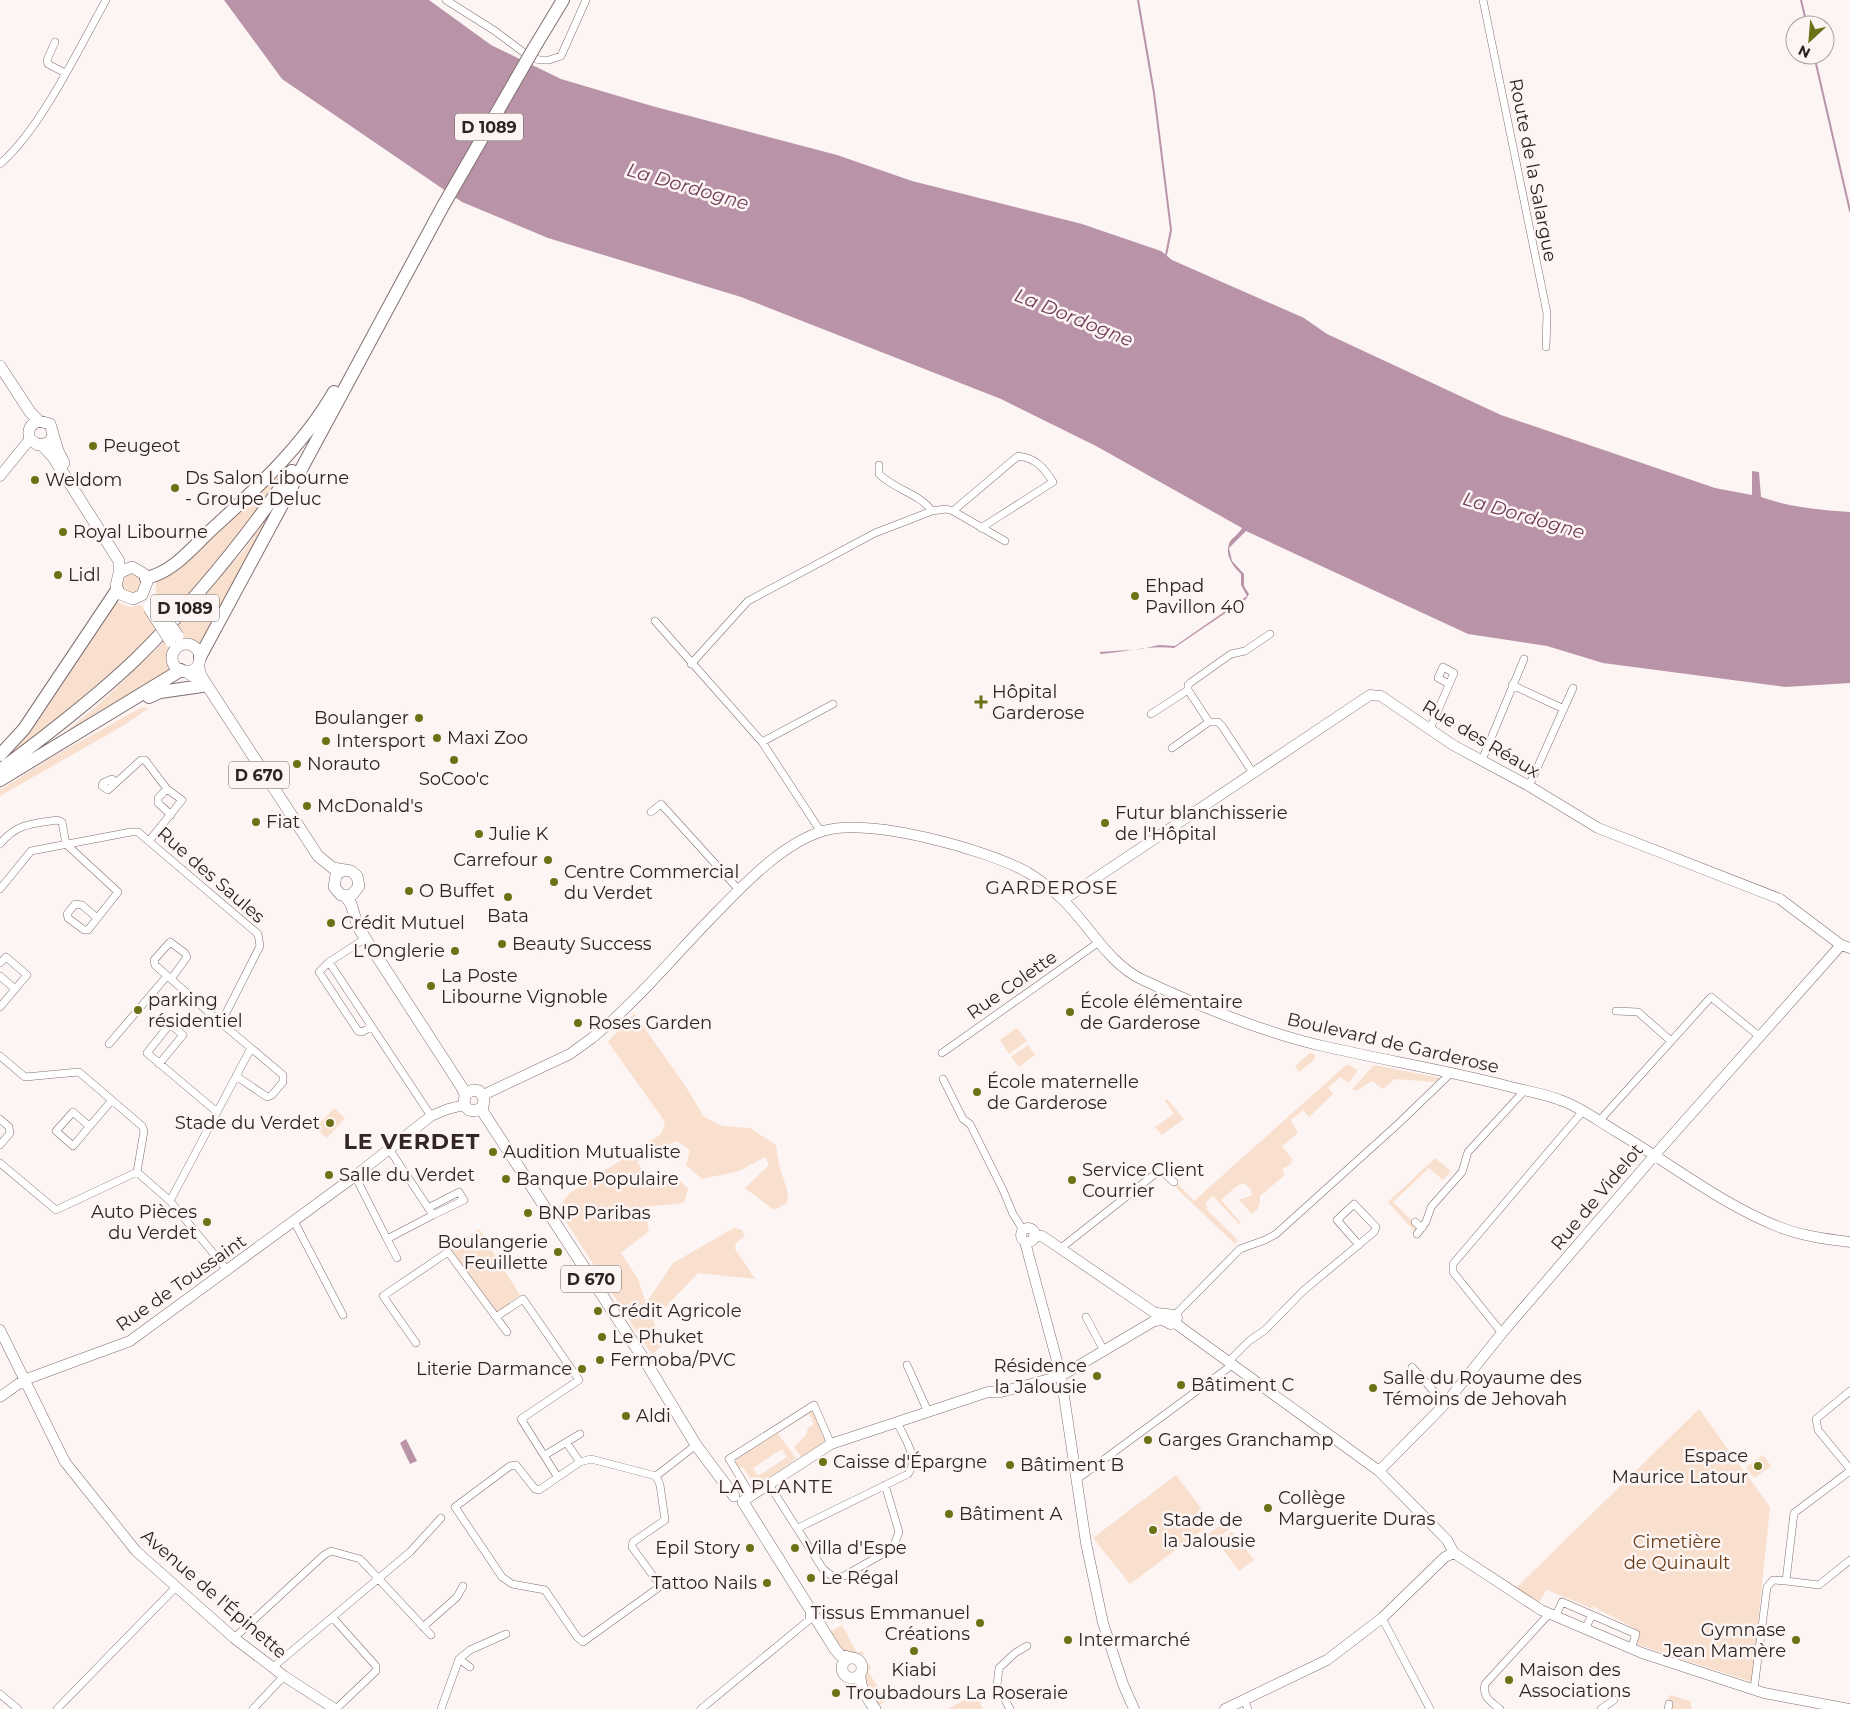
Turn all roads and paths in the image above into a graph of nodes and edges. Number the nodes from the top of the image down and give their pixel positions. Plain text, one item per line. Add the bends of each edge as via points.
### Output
1 (106, 0) edge
2 (446, 0) edge
3 (563, 0) edge
4 (586, 0) edge
5 (1483, 0) edge
6 (55, 42) dead end
7 (529, 50) junction
8 (65, 73) junction
9 (0, 164) edge
10 (399, 288) junction
11 (1546, 347) dead end
12 (0, 366) edge
13 (0, 376) edge
14 (332, 411) junction
15 (33, 429) junction
16 (53, 436) junction
17 (42, 445) junction
18 (879, 465) dead end
19 (0, 476) edge
20 (932, 511) junction
21 (954, 511) junction
22 (981, 528) junction
23 (1006, 541) dead end
24 (132, 568) junction
25 (119, 573) junction
26 (147, 582) junction
27 (117, 590) junction
28 (138, 598) junction
29 (152, 605) junction
30 (655, 621) dead end
31 (1270, 634) dead end
32 (177, 643) junction
33 (1524, 659) dead end
34 (199, 661) junction
35 (691, 664) junction
36 (183, 671) junction
37 (1449, 684) dead end
38 (1512, 684) junction
39 (202, 686) junction
40 (1573, 688) dead end
41 (1188, 690) junction
42 (833, 704) dead end
43 (1564, 709) junction
44 (115, 712) junction
45 (1151, 714) dead end
46 (1209, 722) junction
47 (1430, 729) junction
48 (762, 742) junction
49 (1172, 748) dead end
50 (0, 755) edge
51 (1482, 760) junction
52 (0, 770) edge
53 (1253, 773) junction
54 (0, 780) edge
55 (116, 782) dead end
56 (1529, 786) junction
57 (167, 789) junction
58 (652, 812) dead end
59 (171, 815) junction
60 (821, 832) junction
61 (149, 841) junction
62 (0, 844) edge
63 (66, 844) junction
64 (338, 875) junction
65 (0, 889) edge
66 (739, 890) junction
67 (350, 894) junction
68 (1063, 900) junction
69 (97, 918) dead end
70 (366, 938) junction
71 (1099, 942) junction
72 (1846, 947) edge
73 (329, 962) junction
74 (0, 963) edge
75 (0, 976) edge
76 (169, 977) junction
77 (15, 989) junction
78 (0, 1007) edge
79 (1616, 1011) dead end
80 (221, 1023) junction
81 (371, 1027) junction
82 (1759, 1036) junction
83 (1671, 1041) junction
84 (109, 1044) dead end
85 (251, 1048) junction
86 (942, 1053) dead end
87 (0, 1056) edge
88 (159, 1064) junction
89 (1452, 1072) junction
90 (236, 1076) junction
91 (943, 1079) dead end
92 (1525, 1090) junction
93 (471, 1096) junction
94 (112, 1100) junction
95 (481, 1109) junction
96 (1583, 1111) junction
97 (216, 1112) junction
98 (431, 1116) junction
99 (0, 1119) edge
100 (1600, 1120) junction
101 (89, 1126) junction
102 (0, 1145) edge
103 (389, 1149) junction
104 (1656, 1154) junction
105 (0, 1163) edge
106 (137, 1172) junction
107 (355, 1176) junction
108 (1174, 1182) dead end
109 (170, 1201) junction
110 (428, 1208) junction
111 (434, 1215) junction
112 (294, 1221) junction
113 (1415, 1222) dead end
114 (1023, 1230) joint
115 (1030, 1239) junction
116 (387, 1240) junction
117 (1850, 1242) edge
118 (1359, 1245) junction
119 (1060, 1248) junction
120 (397, 1258) dead end
121 (228, 1271) junction
122 (343, 1315) dead end
123 (496, 1317) junction
124 (1086, 1317) dead end
125 (1154, 1317) junction
126 (1175, 1319) junction
127 (0, 1330) edge
128 (507, 1332) dead end
129 (1502, 1333) junction
130 (416, 1343) dead end
131 (1104, 1351) junction
132 (1230, 1364) junction
133 (907, 1365) dead end
134 (1412, 1367) dead end
135 (1061, 1376) junction
136 (24, 1380) junction
137 (1850, 1391) edge
138 (0, 1397) edge
139 (1445, 1404) junction
140 (928, 1412) junction
141 (897, 1422) junction
142 (580, 1434) dead end
143 (566, 1442) junction
144 (831, 1444) junction
145 (696, 1445) junction
146 (545, 1455) junction
147 (580, 1462) junction
148 (1850, 1470) edge
149 (1379, 1471) junction
150 (557, 1476) junction
151 (656, 1476) junction
152 (1076, 1480) junction
153 (768, 1483) junction
154 (885, 1485) junction
155 (742, 1499) junction
156 (441, 1518) dead end
157 (798, 1528) junction
158 (1454, 1553) junction
159 (1850, 1560) edge
160 (380, 1579) junction
161 (1786, 1581) junction
162 (463, 1586) dead end
163 (176, 1587) junction
164 (810, 1614) junction
165 (1552, 1615) junction
166 (1592, 1615) junction
167 (332, 1618) junction
168 (1382, 1618) junction
169 (423, 1627) junction
170 (1585, 1630) junction
171 (506, 1634) dead end
172 (431, 1635) dead end
173 (234, 1638) junction
174 (1027, 1646) dead end
175 (1631, 1649) junction
176 (459, 1659) junction
177 (848, 1662) junction
178 (273, 1667) junction
179 (470, 1667) dead end
180 (284, 1676) junction
181 (856, 1676) junction
182 (1754, 1690) junction
183 (0, 1694) edge
184 (1614, 1700) dead end
185 (1246, 1704) edge
186 (18, 1709) edge
187 (57, 1709) edge
188 (253, 1709) edge
189 (336, 1709) edge
190 (441, 1709) edge
191 (701, 1709) edge
192 (867, 1709) edge
193 (874, 1709) edge
194 (1010, 1709) edge
195 (1134, 1709) edge
196 (1225, 1709) edge
197 (1430, 1709) edge
198 (1500, 1709) edge
199 (1601, 1709) edge
200 (1849, 1709) edge

1 - 8 street
2 - 7 street
3 - 7 highway, D 1089
4 - 7 street via 561,56 539,60
5 - 11 street, Route de la Salargue via 1547,313
6 - 8 street via 48,64
7 - 10 highway, D 1089, bridge
8 - 9 street via 17,149
10 - 14 highway, D 1089
10 - 26 highway via 371,329 333,396 298,442 259,486 168,570
12 - 15 main road via 30,412
13 - 15 main road
14 - 34 highway
14 - 52 highway, D 1089 via 237,547 191,601 136,659 72,716
15 - 16 main road via 50,424
15 - 17 main road via 35,444
15 - 19 street
16 - 17 main road
16 - 24 main road via 62,460
17 - 25 main road via 113,550 119,561
18 - 20 street via 879,474 885,480 926,503
20 - 21 street
20 - 35 street via 875,533 748,601
21 - 22 street
21 - 22 street via 1018,456 1031,459 1044,468 1053,482
22 - 23 street
24 - 25 main road
24 - 26 main road via 141,570
25 - 27 main road
26 - 28 main road
26 - 29 main road
27 - 28 main road via 124,597
27 - 50 highway via 24,729
28 - 29 main road
29 - 32 main road, bridge
30 - 35 street
31 - 41 street via 1245,651 1231,654 1190,683
32 - 34 main road via 196,648
32 - 36 main road via 173,661
33 - 38 street
34 - 36 main road via 192,670
34 - 64 main road, D 670 via 201,676 318,856
35 - 48 street
36 - 39 main road, D 670 via 196,678
36 - 44 highway
37 - 47 street
38 - 43 street
38 - 51 street
39 - 44 highway via 160,692
39 - 64 main road, D 670 via 316,862
40 - 43 street
41 - 45 street
41 - 46 street
42 - 48 street
43 - 56 street
44 - 54 highway
46 - 49 street
46 - 53 street via 1218,722
47 - 51 street, Rue des Réaux
47 - 53 street, Rue des Réaux via 1381,696 1370,695
48 - 60 street
51 - 56 street, Rue des Réaux
53 - 68 street, Rue des Réaux
55 - 57 street via 145,760
56 - 72 street, Rue des Réaux via 1598,828 1780,899
57 - 59 street via 158,798 158,804
57 - 59 street via 182,800
58 - 66 street via 661,804
59 - 61 street
60 - 66 street, Boulevard de Garderose via 773,859
60 - 68 street, Boulevard de Garderose via 876,828 943,843 1021,869
61 - 63 street, Rue des Saules via 138,832 131,832
61 - 80 street, Rue des Saules via 258,934 260,946
62 - 63 street via 17,827 57,820 62,822
63 - 65 street, Rue des Saules via 31,851
63 - 69 street via 118,892
64 - 67 main road via 336,890
64 - 67 main road via 351,871 357,876 360,883
66 - 93 street, Boulevard de Garderose via 585,1044 558,1060
67 - 70 main road via 358,927
67 - 93 main road via 360,918
68 - 71 street, Boulevard de Garderose
70 - 73 street
70 - 93 main road
71 - 86 street, Rue Colette
71 - 89 street, Boulevard de Garderose via 1136,976 1250,1023 1326,1047
72 - 82 street, Rue de Videlot
73 - 81 street
73 - 81 street via 319,972 358,1031
74 - 77 street via 6,957 27,975
75 - 77 street
76 - 76 street via 153,962 170,942 188,958
76 - 80 street
76 - 84 street
77 - 78 street
79 - 83 street via 1638,1012
80 - 85 street
81 - 98 street
82 - 83 street via 1712,997
82 - 104 street, Rue de Videlot
83 - 100 street
85 - 90 street
85 - 90 street via 283,1075 283,1082 267,1097
87 - 94 street via 25,1077 79,1072
88 - 88 street via 182,1035 170,1024 146,1053
88 - 97 street
89 - 92 street, Boulevard de Garderose
89 - 126 street via 1276,1234 1240,1249
90 - 97 street
91 - 114 street via 963,1119 970,1124
92 - 96 street, Boulevard de Garderose via 1562,1100
92 - 113 street via 1468,1152 1462,1172 1431,1207 1419,1231
93 - 95 main road via 484,1104
93 - 95 main road via 472,1111
93 - 98 street, Rue de Toussaint
94 - 101 street
94 - 106 street via 144,1131
95 - 145 main road, D 670 via 653,1372
96 - 100 street, Boulevard de Garderose
96 - 129 street via 1453,1264 1453,1272
97 - 109 street
98 - 103 street, Rue de Toussaint
99 - 102 street via 9,1127 10,1133
100 - 104 street, Boulevard de Garderose
101 - 101 street via 73,1112 56,1131 73,1146
103 - 107 street, Rue de Toussaint
103 - 110 street
104 - 117 street, Boulevard de Garderose via 1758,1218 1801,1234
104 - 129 street, Rue de Videlot
105 - 106 street via 56,1210
106 - 109 street
107 - 112 street, Rue de Toussaint
107 - 116 street
108 - 119 street via 1160,1170
109 - 121 street
110 - 111 street
110 - 111 street via 459,1192 464,1200
111 - 116 street
112 - 121 street, Rue de Toussaint
112 - 122 street
114 - 115 street via 1021,1236
115 - 119 street via 1042,1236
115 - 135 street
116 - 120 street
118 - 118 street via 1376,1228 1354,1204 1337,1220
118 - 132 street via 1303,1291 1265,1330 1249,1340
119 - 125 street
121 - 136 street, Rue de Toussaint via 130,1341
123 - 128 street
123 - 130 street via 448,1252 383,1296
123 - 146 street via 523,1299 579,1380 520,1420
124 - 131 street
125 - 126 street
125 - 131 street
126 - 132 street
127 - 136 street, Avenue de l'Épinette
129 - 139 street, Rue de Videlot
131 - 135 street
132 - 149 street
132 - 152 street
133 - 140 street
134 - 139 street
135 - 140 street via 1001,1392 988,1392
135 - 152 street
136 - 138 street, Rue de Toussaint
136 - 163 street, Avenue de l'Épinette via 65,1462 136,1551
137 - 148 street via 1816,1420 1818,1430
139 - 149 street, Rue de Videlot
140 - 141 street
141 - 144 street
141 - 154 street via 914,1460 913,1468 908,1474
142 - 143 street
143 - 146 street
143 - 147 street
144 - 153 street
144 - 155 street via 814,1405 729,1459
145 - 151 street
145 - 155 main road, D 670
146 - 150 street
147 - 150 street
147 - 151 street via 591,1459
148 - 161 street via 1794,1513
149 - 158 street via 1447,1540
150 - 151 street via 539,1490 516,1465 510,1466 455,1507 502,1577 512,1584 545,1590 583,1642 658,1588 659,1584 632,1547 633,1542 665,1520
152 - 195 street via 1102,1623
153 - 155 street
153 - 157 street
154 - 157 street
154 - 157 street via 899,1532 898,1539 893,1548 844,1576 832,1576 824,1569
155 - 164 main road, D 670
156 - 160 street
158 - 165 street via 1519,1598
158 - 168 street via 1445,1557
159 - 161 street via 1819,1585
160 - 167 street
160 - 169 street
160 - 173 street via 360,1560 331,1551
161 - 182 street via 1774,1580 1767,1587
162 - 169 street via 457,1597
163 - 173 street, Avenue de l'Épinette
163 - 187 street
164 - 177 main road, D 670
164 - 191 street
165 - 166 street via 1562,1602
165 - 170 street
165 - 198 street via 1485,1684 1486,1697
166 - 170 street
166 - 175 street via 1636,1634
167 - 178 street
167 - 189 street via 376,1666 376,1671
168 - 185 street via 1327,1660
168 - 197 street
169 - 172 street
170 - 175 street
171 - 176 street via 470,1650
173 - 178 street, Avenue de l'Épinette
174 - 194 street via 999,1668 998,1685
175 - 182 street
176 - 179 street
176 - 190 street
177 - 181 main road via 844,1673
177 - 181 main road via 860,1663
178 - 180 street, Avenue de l'Épinette
180 - 188 street
180 - 189 street, Avenue de l'Épinette
181 - 192 main road via 857,1693
181 - 193 main road
182 - 200 street
183 - 186 street
184 - 199 street
185 - 196 street

